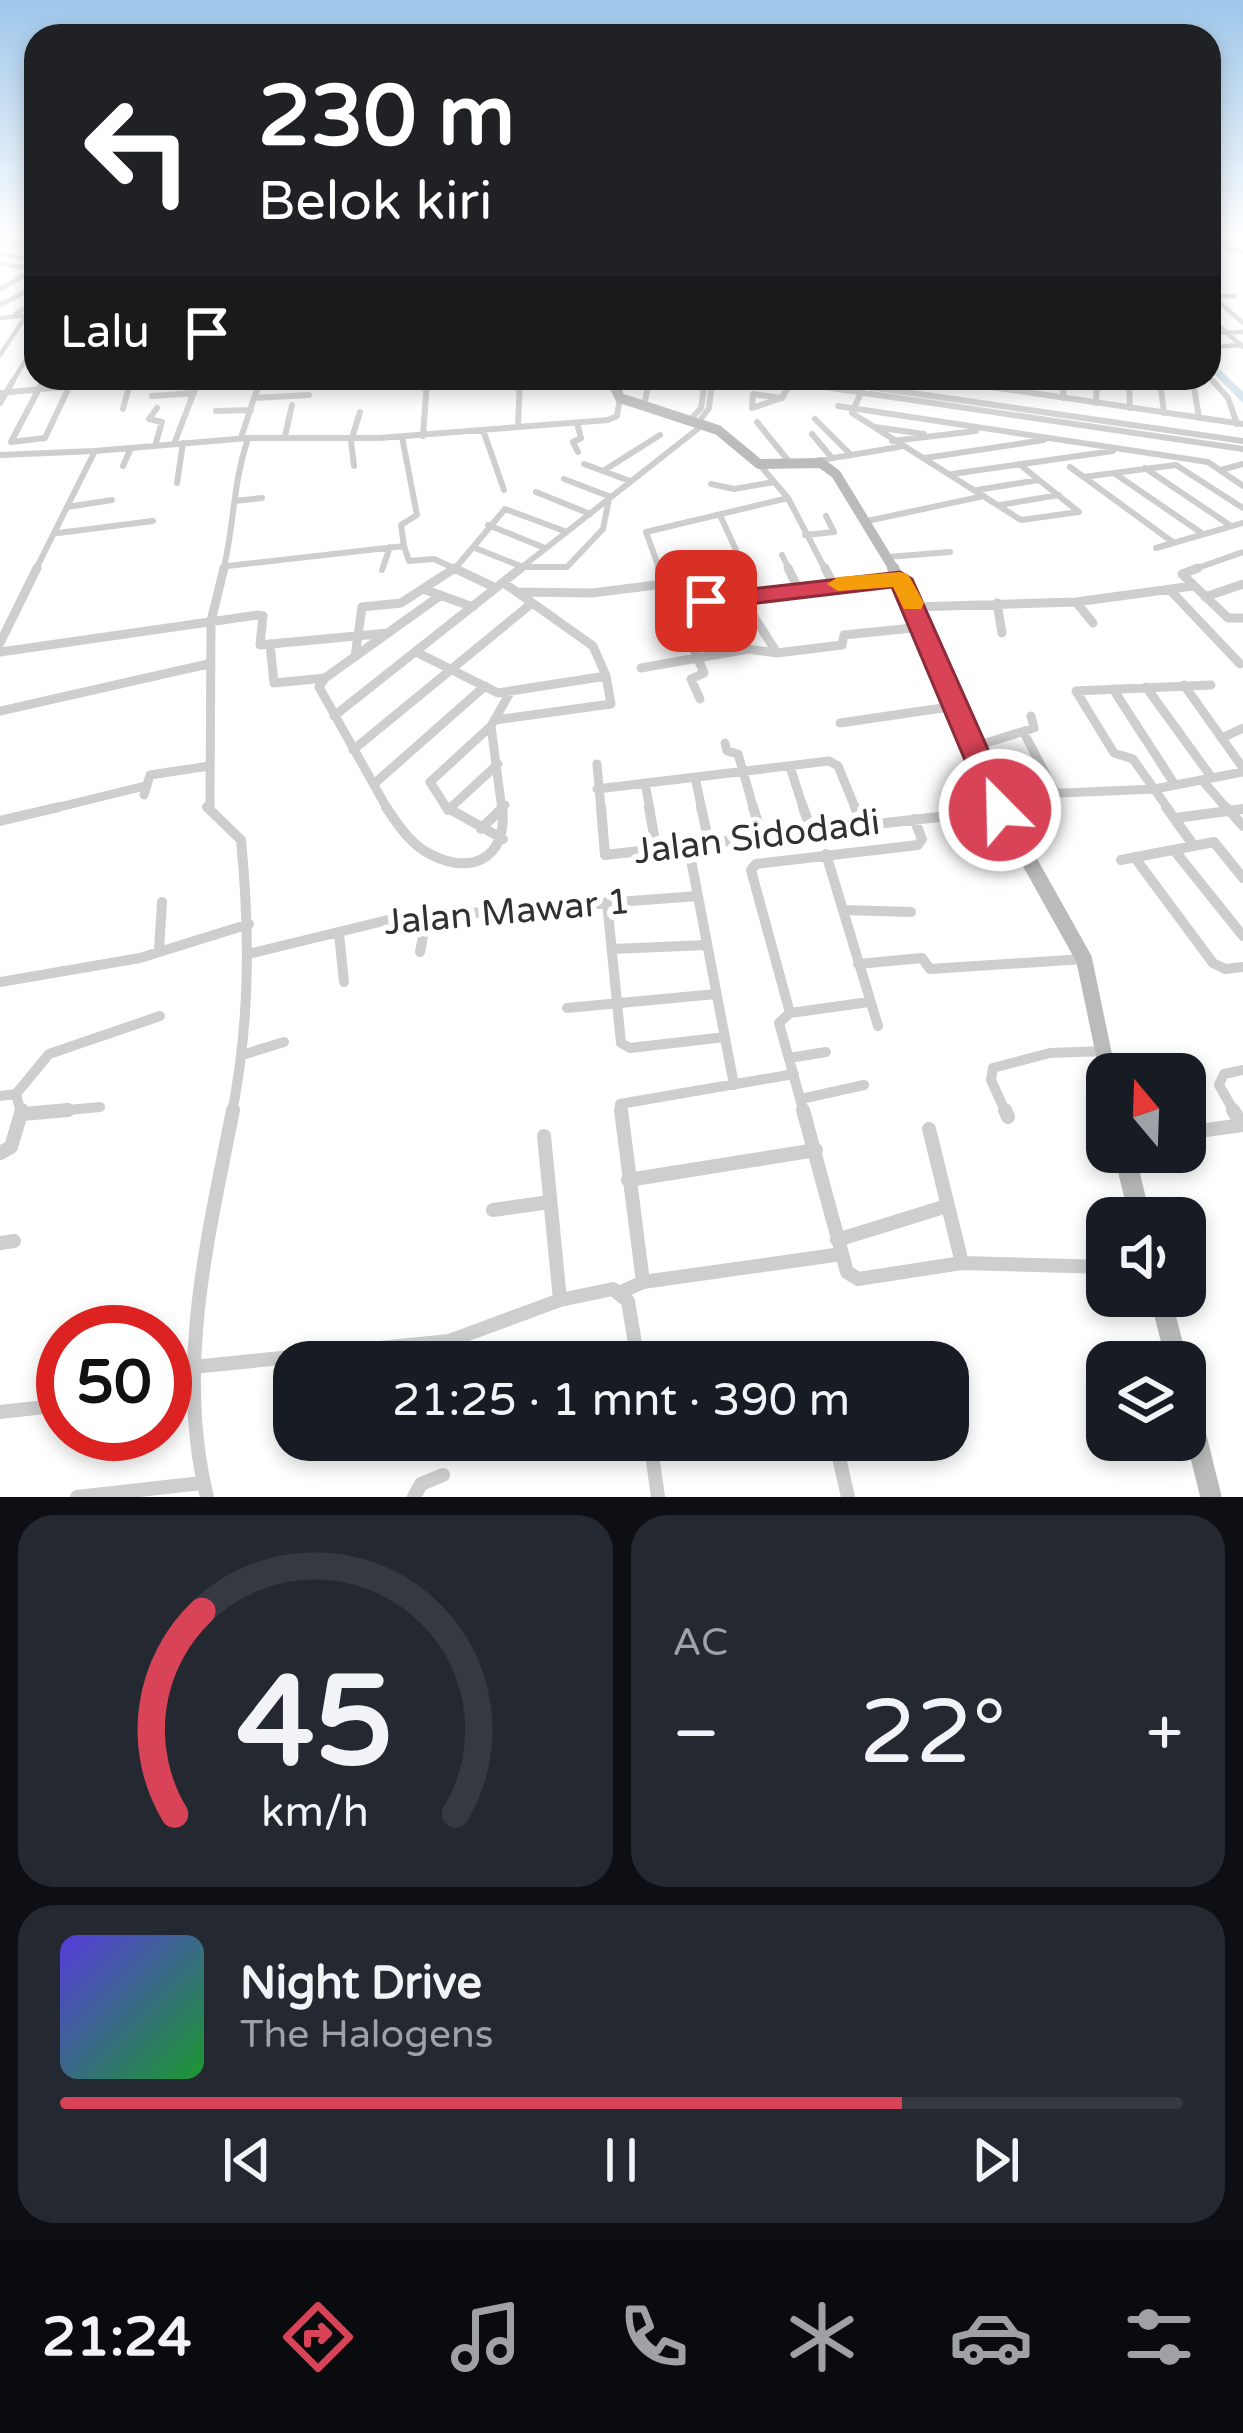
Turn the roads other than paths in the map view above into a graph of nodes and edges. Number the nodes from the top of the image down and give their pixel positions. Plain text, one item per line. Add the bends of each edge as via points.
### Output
1 (24, 309) edge
2 (24, 316) edge
3 (10, 317) junction
4 (0, 318) edge
5 (24, 319) edge
6 (1221, 327) edge
7 (1221, 332) edge
8 (1227, 332) junction
9 (1243, 332) edge
10 (1242, 346) edge
11 (2, 349) edge
12 (24, 362) edge
13 (67, 390) joint
14 (127, 390) edge
15 (195, 390) edge
16 (257, 390) edge
17 (426, 390) edge
18 (520, 390) edge
19 (616, 390) edge
20 (651, 390) edge
21 (708, 390) edge
22 (786, 390) edge
23 (862, 390) edge
24 (894, 390) edge
25 (1011, 390) edge
26 (1030, 390) edge
27 (1064, 390) edge
28 (1097, 390) edge
29 (1129, 390) edge
30 (1161, 390) edge
31 (1195, 390) edge
32 (1221, 390) edge
33 (37, 391) junction
34 (3, 393) edge
35 (1030, 393) junction
36 (194, 394) junction
37 (309, 394) dead end
38 (152, 396) dead end
39 (254, 398) junction
40 (620, 398) junction
41 (782, 398) junction
42 (1064, 398) junction
43 (0, 403) edge
44 (1096, 403) junction
45 (1107, 404) junction
46 (292, 406) dead end
47 (644, 406) junction
48 (838, 406) dead end
49 (157, 408) dead end
50 (1130, 408) junction
51 (123, 409) dead end
52 (855, 409) junction
53 (251, 410) junction
54 (216, 411) dead end
55 (360, 412) dead end
56 (1164, 413) junction
57 (1199, 418) junction
58 (815, 419) dead end
59 (577, 422) junction
60 (697, 422) junction
61 (757, 422) dead end
62 (1240, 424) edge
63 (518, 426) junction
64 (1108, 426) junction
65 (869, 427) junction
66 (990, 429) junction
67 (483, 430) junction
68 (812, 434) dead end
69 (660, 435) dead end
70 (285, 436) junction
71 (423, 436) junction
72 (936, 436) junction
73 (402, 437) junction
74 (244, 438) junction
75 (352, 438) junction
76 (1053, 439) junction
77 (892, 441) junction
78 (179, 443) junction
79 (1243, 445) edge
80 (155, 446) junction
81 (902, 447) junction
82 (1107, 447) junction
83 (130, 448) junction
84 (1118, 449) junction
85 (95, 451) junction
86 (578, 452) dead end
87 (0, 455) edge
88 (851, 455) junction
89 (627, 456) junction
90 (832, 458) junction
91 (925, 458) junction
92 (810, 462) junction
93 (584, 464) dead end
94 (759, 464) junction
95 (792, 464) junction
96 (1019, 464) junction
97 (1243, 464) edge
98 (650, 465) junction
99 (124, 466) dead end
100 (354, 466) dead end
101 (1070, 467) dead end
102 (1145, 468) junction
103 (1221, 470) junction
104 (604, 471) junction
105 (1114, 473) junction
106 (952, 475) junction
107 (1083, 477) junction
108 (564, 478) dead end
109 (1040, 480) junction
110 (630, 481) junction
111 (774, 482) junction
112 (177, 483) dead end
113 (712, 484) dead end
114 (1243, 486) edge
115 (504, 490) dead end
116 (536, 492) dead end
117 (981, 493) junction
118 (1059, 495) junction
119 (262, 498) dead end
120 (610, 498) junction
121 (788, 498) junction
122 (112, 500) dead end
123 (235, 501) junction
124 (1000, 506) junction
125 (67, 507) junction
126 (1243, 508) edge
127 (590, 514) junction
128 (720, 515) junction
129 (826, 515) dead end
130 (153, 521) dead end
131 (867, 521) junction
132 (1243, 523) edge
133 (488, 525) junction
134 (1231, 526) junction
135 (567, 532) junction
136 (58, 533) junction
137 (1203, 534) junction
138 (805, 535) junction
139 (1174, 542) junction
140 (404, 546) junction
141 (390, 547) junction
142 (475, 548) junction
143 (545, 548) junction
144 (1156, 548) dead end
145 (736, 550) dead end
146 (950, 552) dead end
147 (1243, 552) edge
148 (782, 555) dead end
149 (888, 557) junction
150 (727, 558) dead end
151 (227, 566) junction
152 (523, 567) junction
153 (382, 570) dead end
154 (453, 571) junction
155 (900, 579) junction
156 (664, 584) junction
157 (833, 584) junction
158 (1243, 584) edge
159 (500, 585) junction
160 (1188, 587) junction
161 (798, 588) junction
162 (423, 589) junction
163 (1170, 590) junction
164 (517, 592) junction
165 (740, 595) junction
166 (441, 596) junction
167 (1205, 597) junction
168 (1076, 602) junction
169 (401, 603) junction
170 (532, 603) junction
171 (997, 603) junction
172 (914, 607) junction
173 (472, 608) junction
174 (672, 608) junction
175 (1243, 618) edge
176 (211, 621) junction
177 (1093, 622) dead end
178 (922, 627) junction
179 (392, 631) junction
180 (356, 632) junction
181 (1002, 633) dead end
182 (264, 644) junction
183 (0, 647) edge
184 (416, 652) junction
185 (777, 653) junction
186 (355, 657) junction
187 (697, 658) junction
188 (208, 664) junction
189 (1240, 664) edge
190 (452, 668) junction
191 (640, 668) dead end
192 (605, 676) junction
193 (325, 679) junction
194 (1184, 685) junction
195 (1211, 685) dead end
196 (485, 686) junction
197 (1147, 687) junction
198 (1113, 688) junction
199 (511, 692) junction
200 (700, 699) dead end
201 (956, 706) junction
202 (0, 711) edge
203 (334, 716) junction
204 (1031, 716) dead end
205 (494, 723) junction
206 (840, 723) dead end
207 (1243, 728) edge
208 (1024, 733) junction
209 (1222, 738) junction
210 (724, 743) dead end
211 (973, 747) junction
212 (353, 750) junction
213 (1156, 755) junction
214 (1133, 759) junction
215 (498, 764) junction
216 (597, 764) dead end
217 (209, 766) junction
218 (790, 767) junction
219 (1243, 770) edge
220 (742, 772) junction
221 (695, 777) junction
222 (1207, 779) junction
223 (375, 783) junction
224 (645, 783) junction
225 (1175, 785) junction
226 (597, 789) junction
227 (1155, 789) junction
228 (1054, 790) junction
229 (993, 796) junction
230 (505, 805) junction
231 (1243, 809) edge
232 (448, 810) junction
233 (1000, 810) junction
234 (1229, 810) junction
235 (1176, 818) junction
236 (914, 819) junction
237 (0, 821) edge
238 (862, 824) junction
239 (1243, 826) edge
240 (481, 829) junction
241 (811, 830) junction
242 (762, 836) junction
243 (503, 839) junction
244 (709, 842) junction
245 (688, 844) junction
246 (1194, 846) junction
247 (656, 847) junction
248 (1174, 850) junction
249 (826, 854) junction
250 (1136, 858) junction
251 (1121, 860) dead end
252 (1243, 878) edge
253 (698, 896) junction
254 (162, 902) dead end
255 (607, 902) junction
256 (843, 910) junction
257 (911, 912) dead end
258 (427, 915) junction
259 (249, 924) junction
260 (339, 934) junction
261 (1243, 936) edge
262 (707, 945) junction
263 (612, 949) junction
264 (159, 950) junction
265 (420, 952) dead end
266 (248, 955) junction
267 (1084, 959) junction
268 (857, 964) junction
269 (1243, 967) edge
270 (0, 982) edge
271 (344, 982) dead end
272 (716, 994) junction
273 (869, 1002) junction
274 (617, 1003) junction
275 (567, 1008) dead end
276 (790, 1013) junction
277 (160, 1016) dead end
278 (878, 1026) dead end
279 (724, 1036) junction
280 (284, 1042) dead end
281 (1104, 1051) joint
282 (826, 1052) dead end
283 (242, 1055) junction
284 (789, 1058) junction
285 (1243, 1070) edge
286 (794, 1074) junction
287 (734, 1085) junction
288 (864, 1085) dead end
289 (16, 1094) junction
290 (0, 1096) edge
291 (801, 1100) junction
292 (100, 1107) dead end
293 (23, 1114) junction
294 (1008, 1117) dead end
295 (1242, 1125) edge
296 (929, 1129) dead end
297 (1206, 1130) edge
298 (544, 1136) dead end
299 (816, 1150) junction
300 (0, 1154) edge
301 (628, 1180) junction
302 (550, 1202) junction
303 (947, 1206) junction
304 (493, 1210) dead end
305 (839, 1247) junction
306 (962, 1263) junction
307 (1086, 1266) edge
308 (643, 1282) junction
309 (621, 1292) junction
310 (560, 1300) junction
311 (635, 1341) edge
312 (193, 1367) junction
313 (192, 1372) edge
314 (36, 1409) edge
315 (0, 1412) edge
316 (192, 1415) edge
317 (653, 1461) edge
318 (840, 1461) edge
319 (1202, 1461) edge
320 (443, 1475) dead end
321 (205, 1490) edge
322 (77, 1497) edge
323 (414, 1497) edge
324 (658, 1497) edge
325 (848, 1497) edge
326 (1211, 1497) edge

1 - 3 street
2 - 3 street
3 - 4 street
5 - 11 street
6 - 8 street
7 - 8 street
8 - 9 street
8 - 10 street
12 - 34 street
13 - 33 street
13 - 33 street via 45,439 11,442
14 - 51 street
15 - 36 street
16 - 39 street
17 - 71 street
18 - 63 street
19 - 40 main road
20 - 47 street
21 - 60 street via 708,413
22 - 41 street
23 - 52 street
24 - 64 street
25 - 35 street
26 - 35 street
27 - 42 street
28 - 44 street
29 - 50 street
30 - 56 street
31 - 57 street
32 - 62 street
33 - 34 street
34 - 43 street
35 - 42 street
36 - 38 street
36 - 78 street
37 - 39 street
39 - 53 street
40 - 47 main road
40 - 59 street via 617,416
41 - 41 street via 757,409 752,408 754,394
42 - 44 street
44 - 45 street
45 - 50 street
45 - 64 street
46 - 70 street
47 - 60 main road
48 - 52 street
49 - 80 street via 149,419 162,422
50 - 56 street
52 - 65 street
52 - 66 street
53 - 54 street
53 - 74 street
55 - 75 street
56 - 57 street
57 - 62 street
58 - 88 street
59 - 63 street
59 - 86 street
60 - 94 main road via 727,435
60 - 98 street
61 - 95 street
63 - 67 street
64 - 79 street
64 - 82 street
65 - 72 street
65 - 77 street
66 - 72 street
66 - 76 street
67 - 71 street
67 - 115 street
68 - 90 street
69 - 89 street
70 - 74 street
70 - 75 street
71 - 73 street
72 - 77 street
73 - 75 street
73 - 140 street via 417,513 401,525
74 - 78 street
74 - 123 street
75 - 100 street
76 - 82 street
76 - 91 street
77 - 81 street
78 - 80 street
78 - 112 street
80 - 83 street
81 - 88 street
81 - 91 street
82 - 84 street
83 - 85 street
83 - 99 street
84 - 96 street
84 - 103 street
85 - 87 street
85 - 125 street
88 - 90 street
89 - 98 street
89 - 104 street
90 - 92 street
91 - 106 street
92 - 95 main road
92 - 131 main road via 836,474
93 - 104 street
94 - 95 main road
94 - 111 street
96 - 106 street
96 - 109 street
97 - 103 street
98 - 110 street
101 - 107 street
102 - 105 street
102 - 126 street via 1176,465
102 - 134 street
103 - 114 street
104 - 110 street
105 - 107 street
105 - 137 street
106 - 117 street
107 - 139 street
108 - 120 street
109 - 117 street
109 - 118 street
110 - 120 street
111 - 113 street
111 - 121 street
116 - 127 street
117 - 124 street
117 - 131 street
118 - 124 street
118 - 124 street via 1079,512 1024,521
119 - 123 street
120 - 127 street
120 - 152 street via 598,540 567,567
121 - 128 street
121 - 138 street
122 - 125 street
123 - 151 street
125 - 136 street
127 - 135 street
128 - 145 street
128 - 156 street via 646,529
129 - 138 street via 834,532
130 - 136 street
131 - 149 main road
132 - 134 street
133 - 135 street via 512,508
133 - 142 street
133 - 143 street
134 - 137 street
135 - 143 street
136 - 183 street
137 - 139 street
138 - 157 street
139 - 144 street
140 - 141 street
140 - 154 street via 409,561 434,560
141 - 151 street
141 - 153 street
142 - 152 street
142 - 154 street
143 - 152 street
146 - 149 street
147 - 160 street via 1183,571
148 - 161 street
149 - 155 main road
150 - 165 street
151 - 176 street
152 - 159 street
154 - 159 street
154 - 162 street
155 - 157 street
155 - 172 main road
156 - 164 street
156 - 174 street
157 - 161 street
158 - 167 street
159 - 164 street
159 - 173 street
160 - 163 street
160 - 167 street
161 - 165 street
162 - 166 street
162 - 169 street
163 - 168 street
163 - 189 street
164 - 170 street
165 - 174 street
165 - 185 street
166 - 173 street
166 - 179 street
167 - 175 street via 1231,620
168 - 171 street
168 - 177 street
169 - 179 street
169 - 180 street via 365,604
170 - 190 street
170 - 192 street via 593,646
171 - 172 street
171 - 181 street
172 - 178 main road
173 - 184 street
174 - 187 street
176 - 182 street via 262,615
176 - 183 street
176 - 188 street
178 - 185 street
178 - 201 main road
179 - 180 street
179 - 186 street
180 - 182 street
180 - 186 street
182 - 193 street via 274,683
184 - 190 street
184 - 203 street
185 - 187 street
186 - 193 street
187 - 191 street
187 - 200 street via 704,674 691,679
188 - 202 street
188 - 217 street
190 - 196 street
190 - 212 street
192 - 199 street
192 - 205 street via 611,704
193 - 203 street via 320,687
194 - 195 street
194 - 197 street
194 - 209 street
196 - 199 street
196 - 223 street
197 - 198 street
197 - 222 street
198 - 213 street
198 - 214 street via 1075,696 1114,753
199 - 205 street
201 - 206 street
201 - 211 main road
203 - 212 street
204 - 208 street via 1034,728
205 - 215 street
205 - 232 street via 430,782
207 - 209 street
208 - 211 street
208 - 228 street
209 - 219 street
210 - 220 street via 738,754
211 - 229 main road
212 - 223 street
213 - 214 street
213 - 225 street
214 - 227 street
215 - 230 street
215 - 232 street
216 - 226 street, Jalan Sidodadi
217 - 237 street via 158,772 144,790
217 - 259 street via 207,807 241,840
218 - 220 street
218 - 238 street via 835,763
218 - 241 street
219 - 222 street
220 - 221 street
220 - 242 street
221 - 224 street
221 - 244 street
222 - 225 street
222 - 234 street
223 - 243 street via 411,840 459,863 480,862
224 - 226 street
224 - 247 street
225 - 227 street
226 - 247 street, Jalan Sidodadi via 605,855
227 - 228 street
227 - 235 street
228 - 229 street
229 - 233 main road
230 - 240 street
230 - 243 street
231 - 234 street
232 - 240 street
233 - 236 street, Jalan Sidodadi
233 - 267 main road
234 - 235 street
234 - 239 street
235 - 246 street
236 - 238 street, Jalan Sidodadi
236 - 249 street via 918,845
238 - 241 street, Jalan Sidodadi
240 - 243 street
241 - 242 street, Jalan Sidodadi
242 - 244 street, Jalan Sidodadi
244 - 245 street, Jalan Sidodadi
245 - 247 street, Jalan Sidodadi
245 - 253 street
246 - 248 street
246 - 252 street via 1214,842
248 - 250 street
248 - 261 street
249 - 256 street
249 - 276 street via 751,870
250 - 251 street
250 - 269 street via 1214,963
253 - 255 street, Jalan Mawar 1
253 - 262 street
254 - 264 street
255 - 258 street, Jalan Mawar 1
255 - 263 street
256 - 257 street
256 - 268 street
258 - 260 street, Jalan Mawar 1
258 - 265 street
259 - 264 street
259 - 266 street
260 - 266 street, Jalan Mawar 1
260 - 271 street
262 - 263 street
262 - 272 street
263 - 274 street
264 - 270 street
266 - 283 street
267 - 268 street via 930,969 922,958
267 - 281 main road
268 - 273 street
272 - 274 street
272 - 279 street
273 - 276 street
273 - 278 street
274 - 275 street
274 - 279 street via 621,1042 630,1048
276 - 284 street via 779,1023
277 - 289 street via 49,1054
279 - 287 street
280 - 283 street
281 - 294 street via 1050,1053 993,1068
282 - 284 street
283 - 312 street
284 - 286 street
285 - 295 street via 1224,1074 1219,1085
286 - 287 street
286 - 291 street
287 - 301 street via 620,1104
288 - 291 street
289 - 290 street
289 - 293 street
291 - 299 street
292 - 293 street
293 - 300 street via 11,1148
295 - 297 street
296 - 303 street
298 - 302 street
299 - 301 street
299 - 305 street
301 - 308 street
302 - 304 street
302 - 310 street
303 - 305 street
303 - 306 street
305 - 306 street via 851,1278
305 - 308 street
306 - 307 street
308 - 309 street
309 - 310 street
309 - 311 street
310 - 312 street via 449,1341
312 - 313 street
314 - 315 street
316 - 321 street
317 - 324 street
318 - 325 street
319 - 326 main road
320 - 323 street via 421,1484
321 - 322 street

